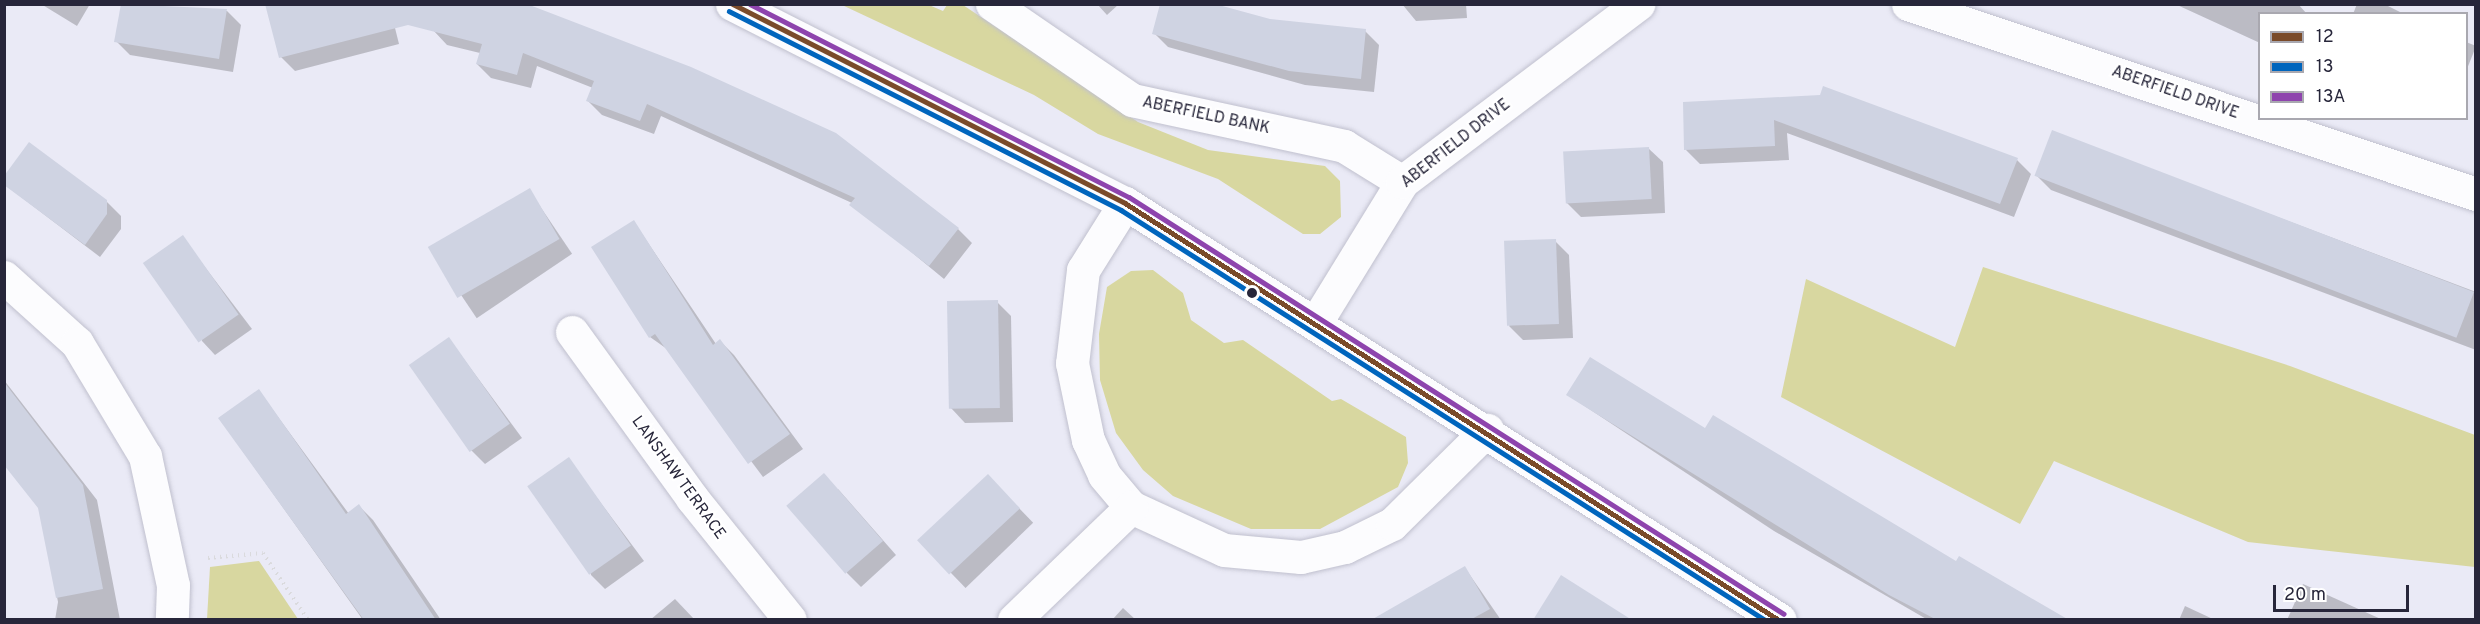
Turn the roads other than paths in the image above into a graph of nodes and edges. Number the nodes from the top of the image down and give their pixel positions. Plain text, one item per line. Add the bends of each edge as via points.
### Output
1 (732, 4) edge
2 (992, 4) edge
3 (1638, 4) edge
4 (1908, 4) edge
5 (1402, 182) junction
6 (2475, 194) edge
7 (1125, 203) junction
8 (4, 277) edge
9 (1316, 322) junction
10 (572, 332) dead end
11 (1487, 430) junction
12 (1131, 507) junction
13 (172, 620) edge
14 (790, 620) edge
15 (1014, 620) edge
16 (1780, 620) edge

1 - 7 street
2 - 5 street, ABERFIELD BANK via 1132,100 1344,146
3 - 5 street, ABERFIELD DRIVE
4 - 6 street, ABERFIELD DRIVE
5 - 9 street, ABERFIELD DRIVE
7 - 9 street
7 - 12 street via 1083,270 1072,363 1088,440 1104,475
8 - 13 street via 77,343 114,397 145,456 168,562
9 - 11 street
10 - 14 street, LANSHAW TERRACE via 692,498
11 - 12 street via 1392,524 1345,547 1301,557 1224,550
11 - 16 street
12 - 15 street

